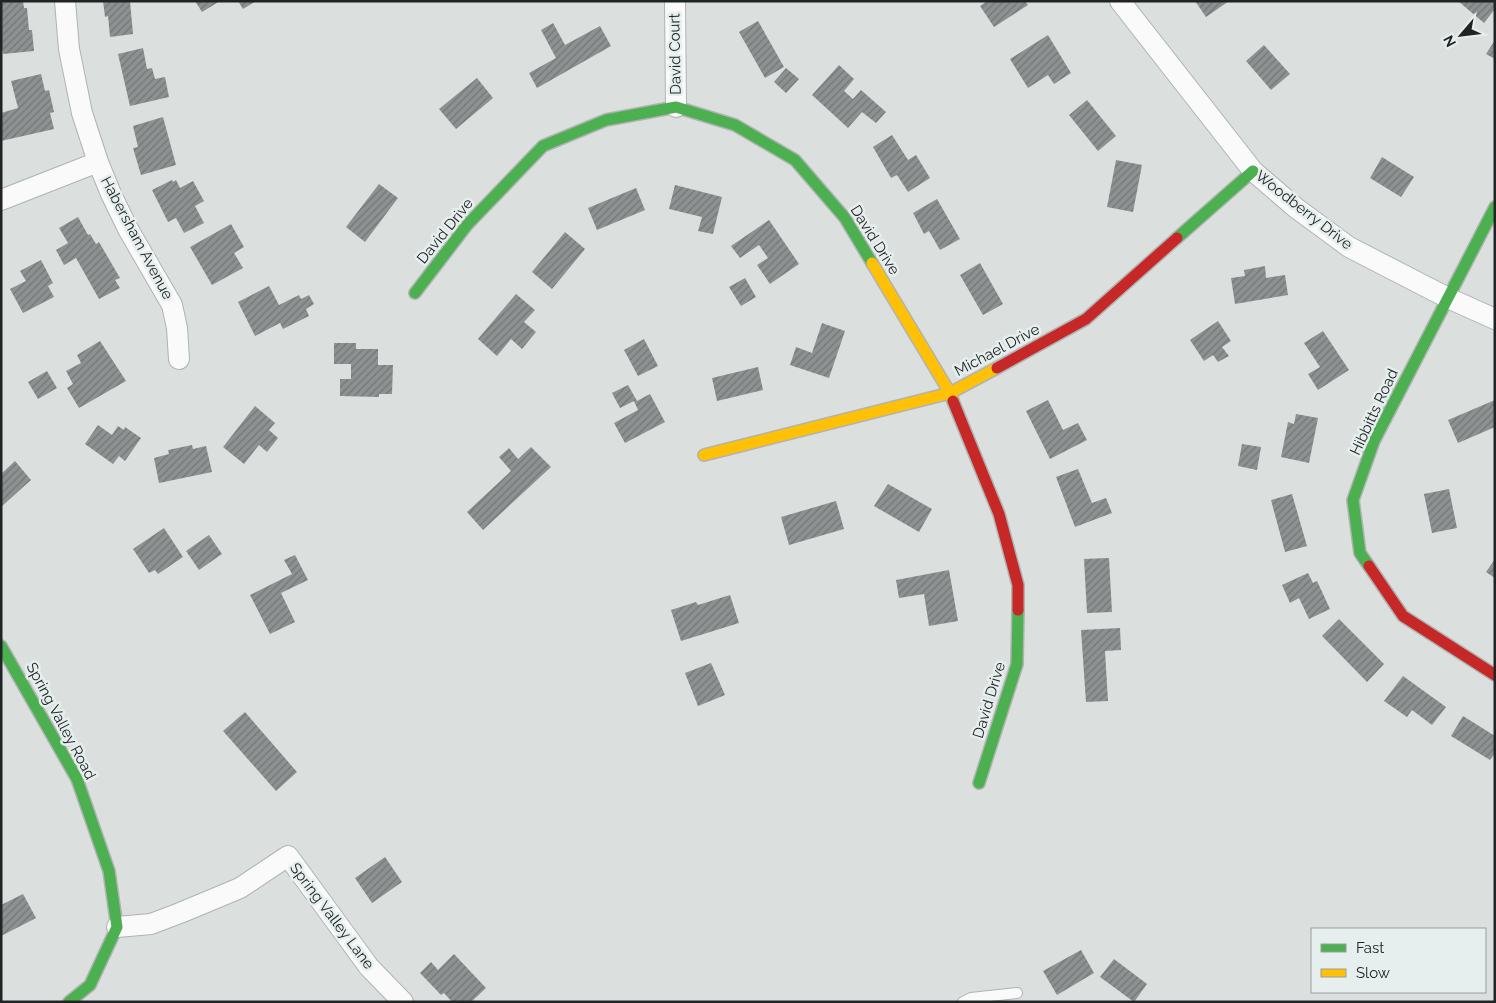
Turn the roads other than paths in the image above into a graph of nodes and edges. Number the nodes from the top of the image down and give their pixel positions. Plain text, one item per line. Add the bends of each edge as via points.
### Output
1 (65, 1) edge
2 (675, 1) edge
3 (1120, 1) edge
4 (676, 107) junction
5 (98, 162) junction
6 (1253, 172) junction
7 (1, 200) edge
8 (1495, 207) edge
9 (415, 293) dead end
10 (1448, 298) junction
11 (1495, 319) edge
12 (179, 359) dead end
13 (950, 393) junction
14 (704, 455) dead end
15 (1, 646) edge
16 (1495, 675) edge
17 (979, 783) dead end
18 (117, 927) junction
19 (1017, 992) dead end
20 (69, 1002) edge
21 (403, 1002) edge
22 (963, 1002) edge

1 - 5 street, Habersham Avenue via 75,85
2 - 4 street, David Court
3 - 6 street, Woodberry Drive
4 - 9 street, David Drive via 606,120 543,146 467,225
4 - 13 street, David Drive via 735,125 795,160 845,218
5 - 7 street
5 - 12 street, Habersham Avenue via 128,229 172,305
6 - 10 street, Woodberry Drive via 1349,247
6 - 13 street, Michael Drive via 1086,319
8 - 10 street, Hibbitts Road
10 - 11 street, Woodberry Drive
10 - 16 street, Hibbitts Road via 1374,441 1353,500 1360,553 1403,616
13 - 14 street, Michael Drive
13 - 17 street, David Drive via 999,514 1018,585 1017,664
15 - 18 street, Spring Valley Road via 78,779 109,871
18 - 20 street via 90,985
18 - 21 street, Spring Valley Lane via 151,924 180,913 240,888 288,856 369,967
19 - 22 lane

